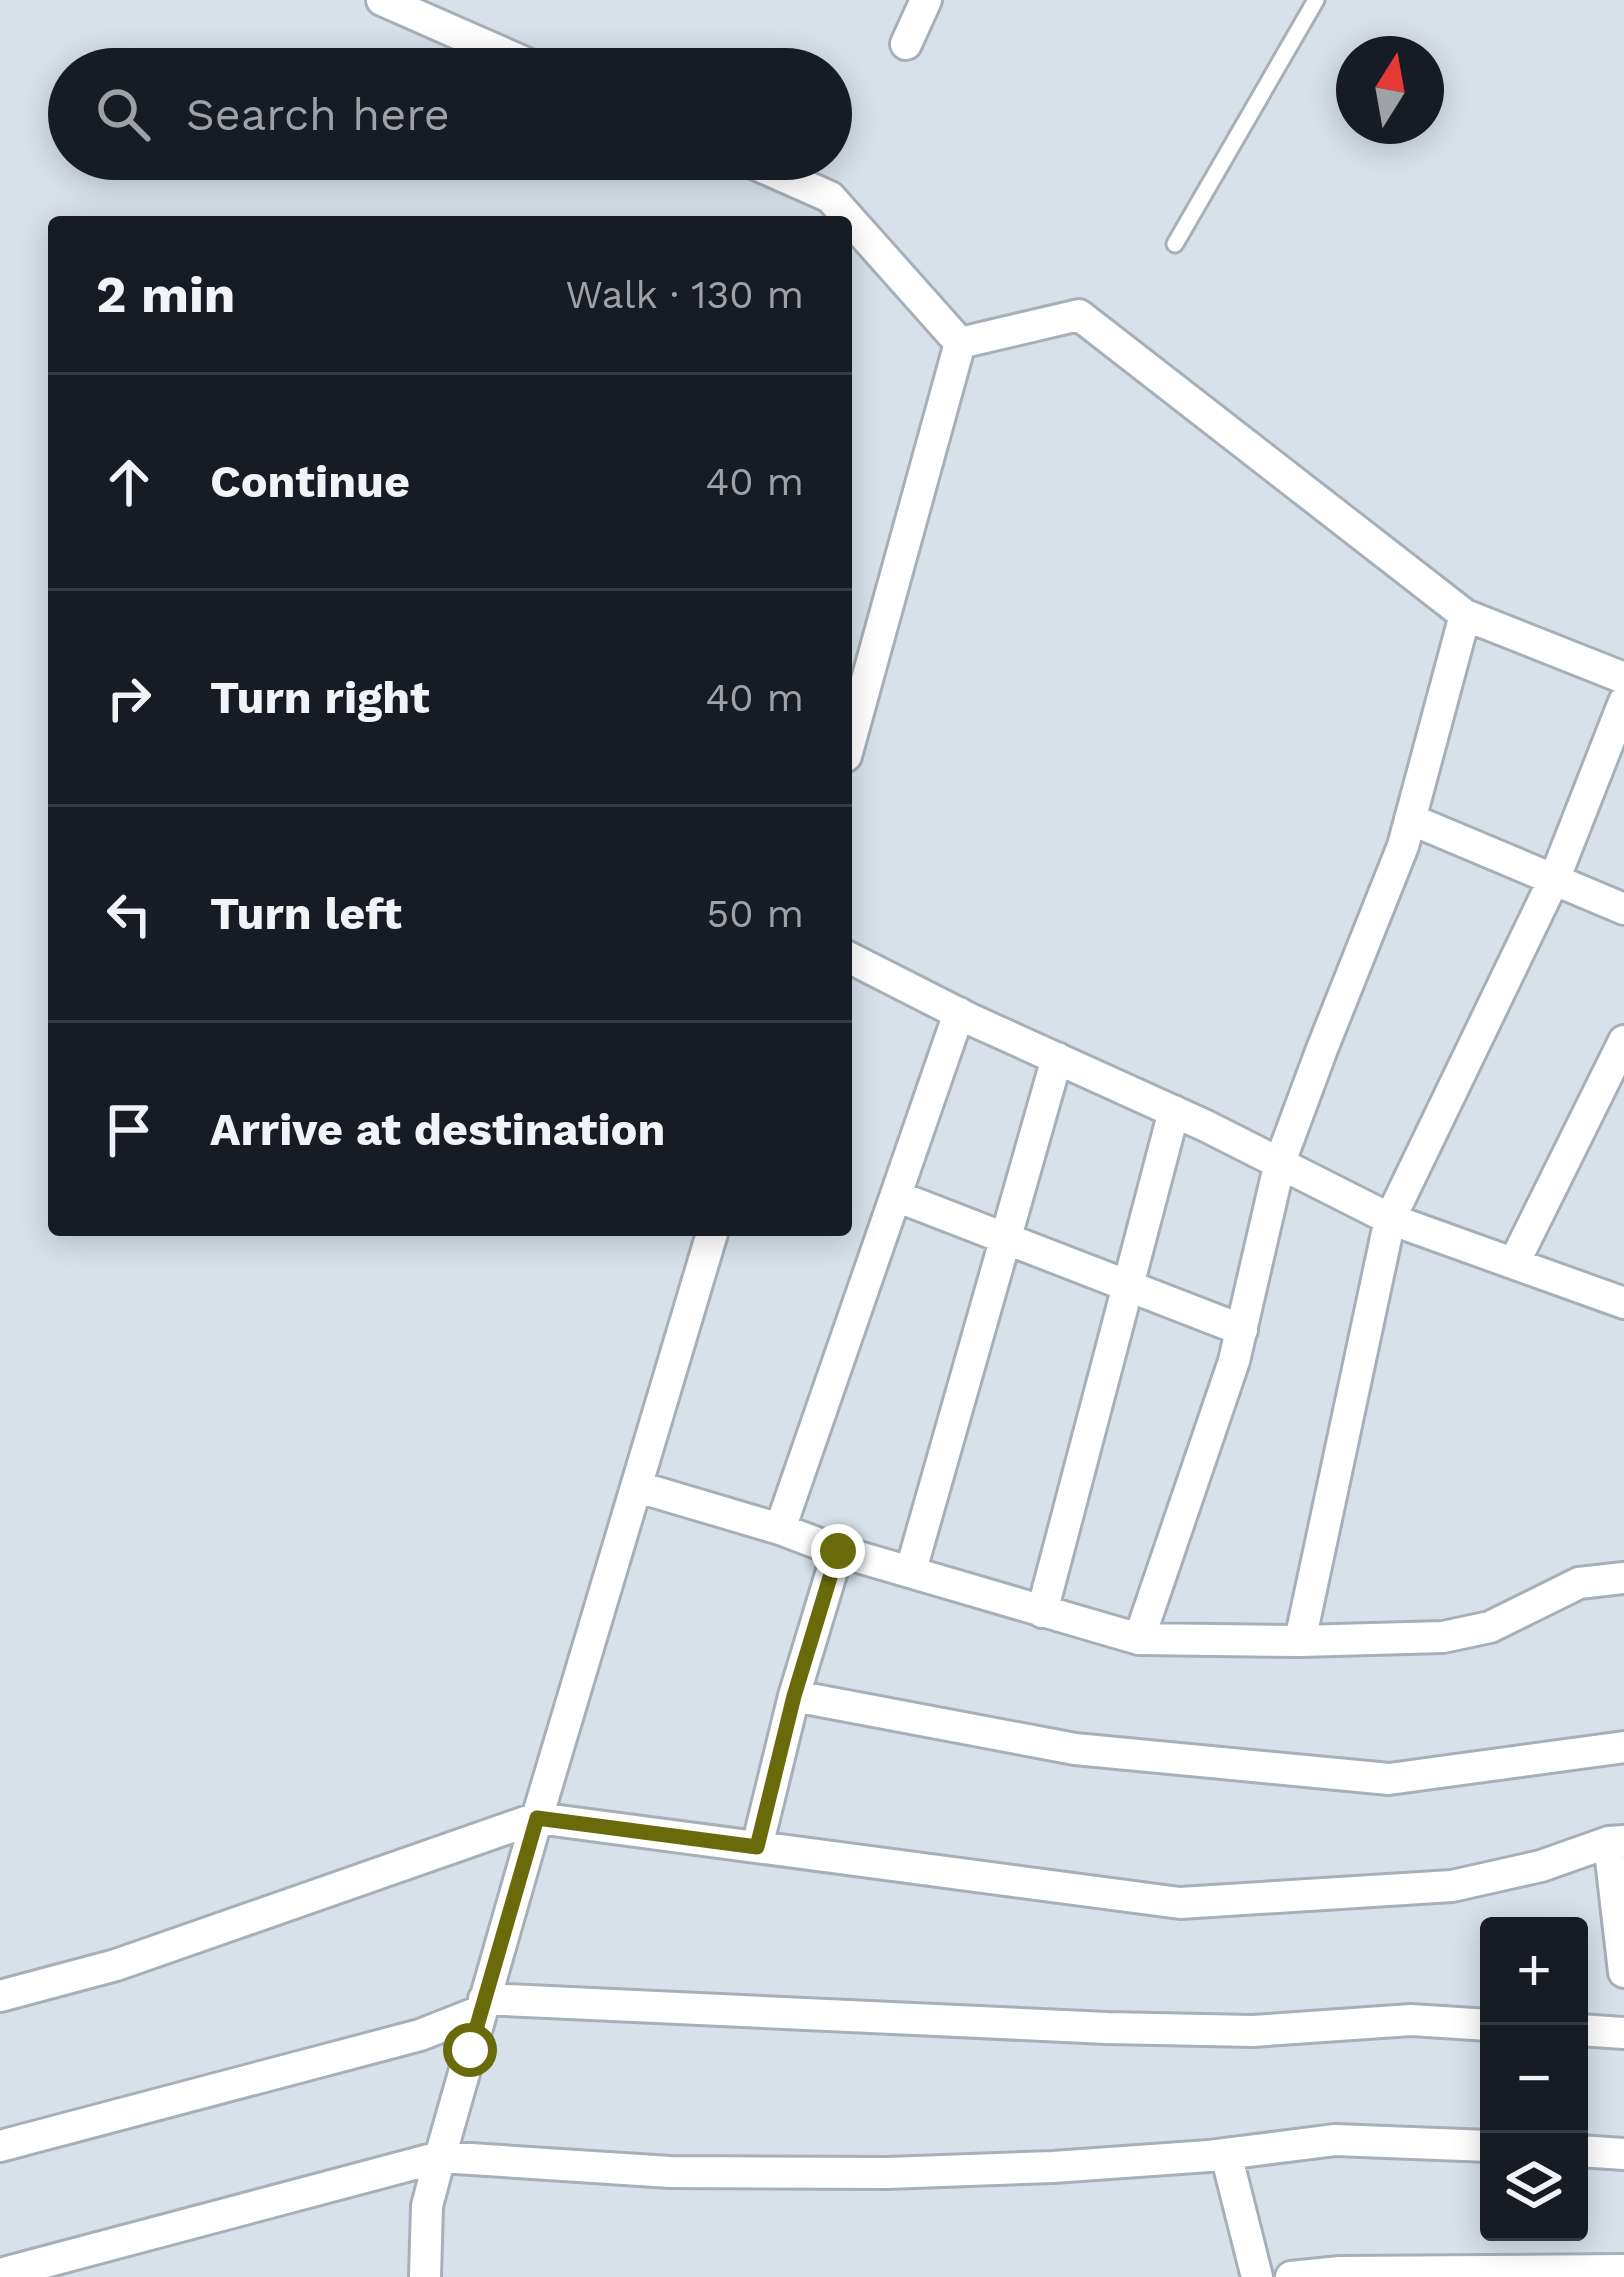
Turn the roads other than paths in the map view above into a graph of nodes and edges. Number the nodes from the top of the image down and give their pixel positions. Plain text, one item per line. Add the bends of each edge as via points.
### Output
1 (382, 0) edge
2 (926, 0) edge
3 (1316, 0) edge
4 (437, 11) edge
5 (906, 44) dead end
6 (502, 48) edge
7 (793, 180) edge
8 (848, 216) edge
9 (852, 221) edge
10 (1175, 244) dead end
11 (960, 343) junction
12 (1465, 615) junction
13 (1624, 678) edge
14 (1624, 702) edge
15 (852, 733) edge
16 (1410, 819) junction
17 (1553, 879) junction
18 (1624, 909) edge
19 (852, 959) edge
20 (959, 1013) junction
21 (1624, 1041) edge
22 (1057, 1058) junction
23 (1174, 1111) junction
24 (1280, 1162) junction
25 (896, 1196) junction
26 (1390, 1219) junction
27 (711, 1236) edge
28 (1005, 1239) junction
29 (1514, 1263) junction
30 (1128, 1287) junction
31 (1624, 1303) edge
32 (1241, 1330) junction
33 (638, 1487) junction
34 (780, 1529) junction
35 (838, 1551) junction
36 (910, 1570) junction
37 (1624, 1578) edge
38 (1042, 1612) junction
39 (1139, 1639) junction
40 (1300, 1641) junction
41 (794, 1696) junction
42 (1624, 1747) edge
43 (537, 1818) junction
44 (1616, 1842) edge
45 (757, 1847) junction
46 (1624, 1972) edge
47 (0, 1996) edge
48 (482, 2006) junction
49 (1480, 2024) edge
50 (1588, 2031) edge
51 (1624, 2033) edge
52 (0, 2146) edge
53 (1480, 2146) edge
54 (1588, 2152) edge
55 (1226, 2154) junction
56 (1624, 2154) edge
57 (440, 2157) junction
58 (1624, 2270) edge
59 (0, 2274) edge
60 (1340, 2274) edge
61 (424, 2277) edge
62 (1257, 2277) edge
63 (1292, 2277) edge

1 - 4 street
2 - 5 street
3 - 10 lane
4 - 6 street
7 - 8 street via 830,196
9 - 11 street
11 - 12 street via 1079,316
11 - 15 street
12 - 13 street
12 - 16 street
14 - 17 street
16 - 17 street
16 - 24 street
17 - 18 street
17 - 26 street
19 - 20 street
20 - 22 street
20 - 25 street
21 - 29 street
22 - 23 street
22 - 28 street
23 - 24 street
23 - 30 street
24 - 26 street
24 - 32 street
25 - 28 street
25 - 34 street
26 - 29 street
26 - 40 street
27 - 33 street
28 - 30 street
28 - 36 street
29 - 31 street
30 - 32 street
30 - 38 street
32 - 39 street
33 - 34 street
33 - 43 street
34 - 35 street
35 - 36 street
35 - 41 street
36 - 38 street
37 - 40 street via 1579,1583 1490,1627
38 - 39 street
39 - 40 street
41 - 42 street via 1075,1749 1389,1779
41 - 45 street
43 - 45 street
43 - 47 street via 116,1965
43 - 48 street
44 - 45 street via 1452,1886 1180,1903
44 - 46 street
48 - 49 street via 1128,2029
48 - 52 street via 420,2035
48 - 57 street
50 - 51 street
53 - 55 street via 1335,2140
54 - 56 street
55 - 57 street via 887,2173 670,2172
55 - 62 street
57 - 59 street
57 - 61 street via 427,2206
58 - 60 street
60 - 63 street

